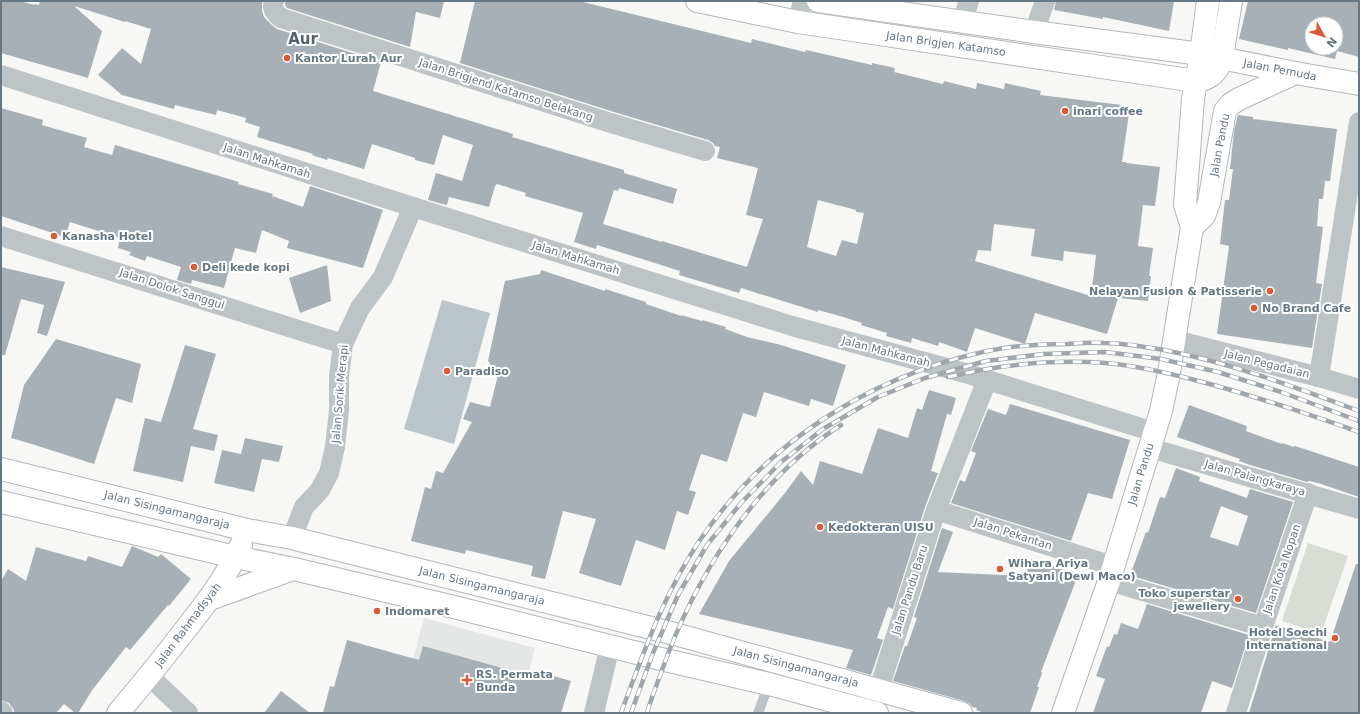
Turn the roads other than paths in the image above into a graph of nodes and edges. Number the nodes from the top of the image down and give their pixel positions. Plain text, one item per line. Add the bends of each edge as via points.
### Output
1 (274, 1) edge
2 (697, 1) edge
3 (803, 1) edge
4 (818, 1) edge
5 (969, 1) edge
6 (1045, 1) edge
7 (1208, 1) edge
8 (1230, 1) edge
9 (798, 22) junction
10 (962, 22) junction
11 (1034, 32) junction
12 (1201, 54) junction
13 (1223, 58) junction
14 (1295, 74) junction
15 (1, 75) edge
16 (1196, 81) junction
17 (1359, 84) edge
18 (1359, 122) edge
19 (705, 151) dead end
20 (412, 207) junction
21 (1192, 227) junction
22 (1, 236) edge
23 (1175, 340) junction
24 (343, 344) junction
25 (1319, 377) junction
26 (987, 380) junction
27 (1359, 389) edge
28 (1152, 440) junction
29 (1, 469) edge
30 (1308, 493) junction
31 (1, 502) edge
32 (1359, 509) edge
33 (936, 510) junction
34 (247, 530) junction
35 (292, 538) junction
36 (235, 557) junction
37 (399, 566) junction
38 (294, 569) junction
39 (1111, 574) junction
40 (390, 593) junction
41 (210, 598) junction
42 (1263, 627) junction
43 (610, 646) junction
44 (149, 676) junction
45 (769, 684) junction
46 (879, 689) junction
47 (867, 712) edge
48 (118, 713) edge
49 (188, 713) edge
50 (594, 713) edge
51 (758, 713) edge
52 (961, 713) edge
53 (1063, 713) edge
54 (1236, 713) edge

1 - 19 street, Jalan Brigjend Katamso Belakang via 272,7 281,18
2 - 9 main road, Jalan Brigjen Katamso
3 - 9 street
4 - 10 main road
5 - 10 street
6 - 11 street
7 - 12 main road, Jalan Pandu
8 - 13 main road
9 - 16 main road, Jalan Brigjen Katamso
10 - 11 main road
11 - 12 main road
12 - 13 main road, Jalan Pemuda
12 - 16 main road, Jalan Pandu
13 - 14 main road, Jalan Pemuda
13 - 16 main road via 1222,64 1207,79
14 - 17 main road, Jalan Pemuda
14 - 21 main road, Jalan Pandu via 1230,104 1226,111 1209,202 1204,216
15 - 20 street, Jalan Mahkamah
16 - 21 main road, Jalan Pandu via 1185,205
18 - 25 street
20 - 24 street, Jalan Sorik Merapi via 383,277 360,308
20 - 26 street, Jalan Mahkamah via 792,326
21 - 23 main road, Jalan Pandu
22 - 24 street, Jalan Dolok Sanggul
23 - 25 street, Jalan Pegadaian
23 - 28 main road, Jalan Pandu via 1168,381
24 - 35 street, Jalan Sorik Merapi via 339,376 340,410 329,473 320,490 304,507
25 - 27 street, Jalan Pegadaian
26 - 28 street, Jalan Mahkamah
26 - 33 street, Jalan Pandu Baru
28 - 30 street, Jalan Palangkaraya
28 - 39 main road, Jalan Pandu
29 - 34 main road, Jalan Sisingamangaraja
30 - 32 street, Jalan Palangkaraya
30 - 42 street, Jalan Kota Nopan
31 - 36 main road
33 - 39 street, Jalan Pekantan
33 - 46 street, Jalan Pandu Baru
34 - 35 main road, Jalan Sisingamangaraja
34 - 36 main road, Jalan Rahmadsyah
35 - 37 main road, Jalan Sisingamangaraja
36 - 38 main road
36 - 41 main road, Jalan Rahmadsyah
37 - 40 main road
37 - 46 main road, Jalan Sisingamangaraja via 675,634
38 - 40 main road
38 - 41 main road
39 - 42 street, Jalan Pekantan
39 - 53 main road, Jalan Pandu
40 - 43 main road
41 - 44 main road, Jalan Rahmadsyah
42 - 54 street, Jalan Kota Nopan
43 - 45 main road
43 - 50 street
44 - 48 main road, Jalan Rahmadsyah
44 - 49 street
45 - 47 main road
45 - 51 lane
46 - 52 main road, Jalan Sisingamangaraja

